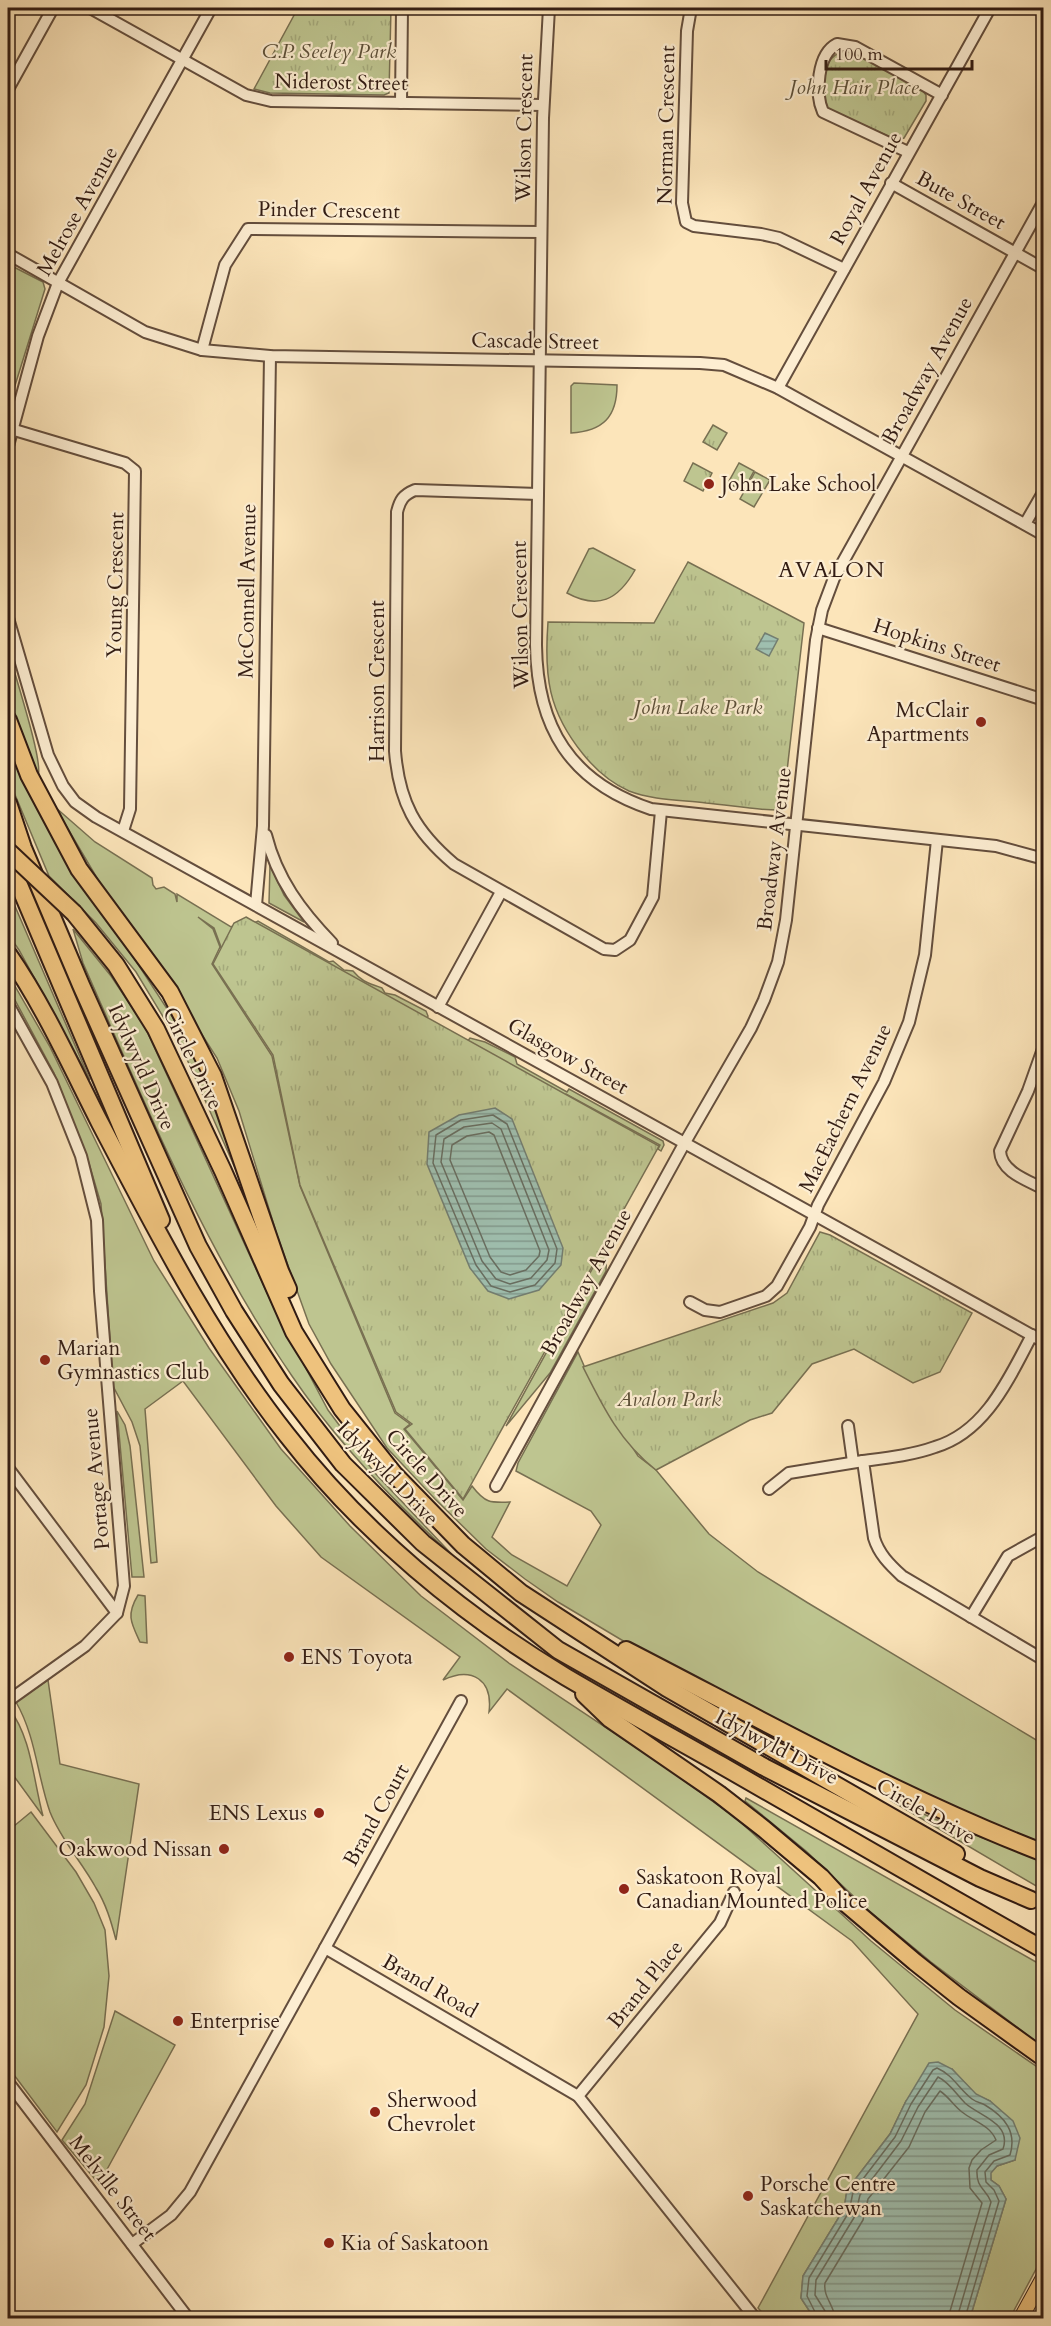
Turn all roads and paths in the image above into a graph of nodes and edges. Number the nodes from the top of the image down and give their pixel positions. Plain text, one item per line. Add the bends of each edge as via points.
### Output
1 (53, 8) edge
2 (90, 8) edge
3 (211, 8) edge
4 (402, 8) edge
5 (549, 8) edge
6 (691, 8) edge
7 (990, 8) edge
8 (183, 59) junction
9 (8, 89) edge
10 (942, 95) junction
11 (400, 103) junction
12 (543, 105) junction
13 (908, 152) junction
14 (891, 183) junction
15 (1044, 201) edge
16 (541, 232) junction
17 (1015, 253) junction
18 (8, 254) edge
19 (844, 268) junction
20 (1044, 269) edge
21 (58, 283) junction
22 (202, 350) junction
23 (270, 356) junction
24 (540, 361) junction
25 (778, 388) junction
26 (11, 429) junction
27 (8, 446) edge
28 (902, 456) junction
29 (1044, 491) edge
30 (538, 494) junction
31 (1025, 524) junction
32 (1044, 535) edge
33 (8, 618) edge
34 (818, 628) junction
35 (1044, 700) edge
36 (8, 720) edge
37 (8, 803) edge
38 (662, 811) junction
39 (796, 825) junction
40 (263, 826) junction
41 (123, 831) junction
42 (937, 840) junction
43 (8, 850) edge
44 (8, 859) edge
45 (1044, 859) edge
46 (501, 892) junction
47 (256, 905) junction
48 (340, 952) junction
49 (8, 954) edge
50 (8, 1004) edge
51 (438, 1007) junction
52 (1044, 1046) edge
53 (684, 1144) junction
54 (1044, 1189) edge
55 (816, 1216) junction
56 (187, 1282) junction
57 (690, 1302) dead end
58 (1032, 1335) junction
59 (1044, 1342) edge
60 (321, 1373) junction
61 (848, 1426) dead end
62 (858, 1461) junction
63 (8, 1468) edge
64 (496, 1486) dead end
65 (769, 1488) dead end
66 (1044, 1536) edge
67 (117, 1613) junction
68 (555, 1615) junction
69 (971, 1617) junction
70 (1044, 1660) edge
71 (564, 1676) junction
72 (8, 1701) edge
73 (461, 1701) dead end
74 (1044, 1853) edge
75 (734, 1892) dead end
76 (1037, 1904) edge
77 (325, 1948) junction
78 (1044, 1950) edge
79 (1044, 2058) edge
80 (8, 2082) edge
81 (578, 2096) junction
82 (132, 2244) junction
83 (1044, 2276) edge
84 (188, 2319) edge
85 (754, 2319) edge
86 (1021, 2319) edge

1 - 9 street
2 - 8 street, Niderost Street
3 - 8 street, Melrose Avenue
4 - 11 street
5 - 12 street, Wilson Crescent
6 - 19 street, Norman Crescent via 682,192 687,222 779,238
7 - 10 street, Royal Avenue
8 - 11 street, Niderost Street via 246,95 271,101
8 - 21 street, Melrose Avenue
10 - 13 street, Royal Avenue
10 - 13 street via 855,47 837,44 825,55 820,69 823,112
11 - 12 street, Niderost Street
12 - 16 street, Wilson Crescent
13 - 14 street, Royal Avenue
14 - 17 street, Bute Street
14 - 19 street, Royal Avenue
15 - 17 street, Broadway Avenue
16 - 22 street, Pinder Crescent via 248,229 225,265
16 - 24 street, Wilson Crescent
17 - 20 street, Bute Street
17 - 28 street, Broadway Avenue
18 - 21 street, Cascade Street
19 - 25 street, Royal Avenue
21 - 22 street, Cascade Street via 145,332
21 - 26 street, Melrose Avenue
22 - 23 street, Cascade Street
23 - 24 street, Cascade Street
23 - 40 street, McConnell Avenue
24 - 25 street, Cascade Street via 724,365
24 - 30 street, Wilson Crescent
25 - 28 street, Cascade Street
26 - 27 street, Melrose Avenue
26 - 41 street, Young Crescent via 125,463 135,471 130,809
28 - 31 street, Cascade Street
28 - 34 street, Broadway Avenue via 834,578
29 - 31 street
30 - 38 street, Wilson Crescent via 537,668 545,713 555,735 588,775 634,803
30 - 46 street, Harrison Crescent via 415,490 400,501 397,513 395,751 404,801 437,850
31 - 32 street, Cascade Street
33 - 41 street, Glasgow Street via 48,755 63,786 75,802
34 - 35 street, Hopkins Street
34 - 39 street, Broadway Avenue
36 - 60 highway via 29,775 80,869 170,992 213,1076 280,1271 319,1359
37 - 76 highway, Idylwyld Drive via 81,985 198,1246 281,1384 343,1464 423,1543 558,1650 764,1767
38 - 39 street, Wilson Crescent
38 - 46 street, Harrison Crescent via 653,897 630,940 621,947 604,949
39 - 42 street, Wilson Crescent
39 - 53 street, Broadway Avenue via 778,962 751,1028
40 - 47 street, McConnell Avenue
40 - 48 street, McConnell Avenue via 286,887 305,915
41 - 47 street, Glasgow Street
42 - 45 street, Wilson Crescent via 1004,847
42 - 55 street, MacEachern Avenue via 925,955 909,1022 884,1082 818,1205
43 - 60 highway, Circle Drive, bridge via 74,913 116,965 156,1029 294,1332
44 - 56 highway, Idylwyld Drive
46 - 51 street
47 - 48 street, Glasgow Street
48 - 51 street, Glasgow Street
49 - 56 highway
50 - 67 street, Portage Avenue via 52,1083 81,1156 97,1220 124,1586
51 - 53 street, Glasgow Street
52 - 54 street via 1000,1151 1000,1160 1008,1169
53 - 55 street, Glasgow Street
53 - 64 street, Broadway Avenue
55 - 57 street, MacEachern Avenue via 777,1286 766,1296 720,1312 705,1311
55 - 58 street, Glasgow Street
56 - 71 highway via 229,1353 280,1426 339,1497 456,1601
58 - 59 street, Glasgow Street
58 - 62 street via 1002,1390 976,1423 936,1447
60 - 68 highway, Circle Drive via 342,1409 394,1474 463,1545 521,1593
61 - 62 street
62 - 65 street via 789,1473
62 - 69 street via 878,1550 902,1576
63 - 67 street
66 - 69 street via 1008,1557
67 - 72 street via 85,1646
68 - 74 highway via 907,1795
68 - 76 highway, Circle Drive via 667,1688
69 - 70 street
71 - 78 highway
71 - 79 highway via 610,1719 764,1829 915,1962
73 - 77 street, Brand Court
75 - 81 street, Brand Place via 720,1923
77 - 81 street, Brand Road
77 - 82 street via 190,2192 166,2219
80 - 82 street, Melville Street
81 - 85 street, Brand Road
82 - 84 street, Melville Street
83 - 86 main road

